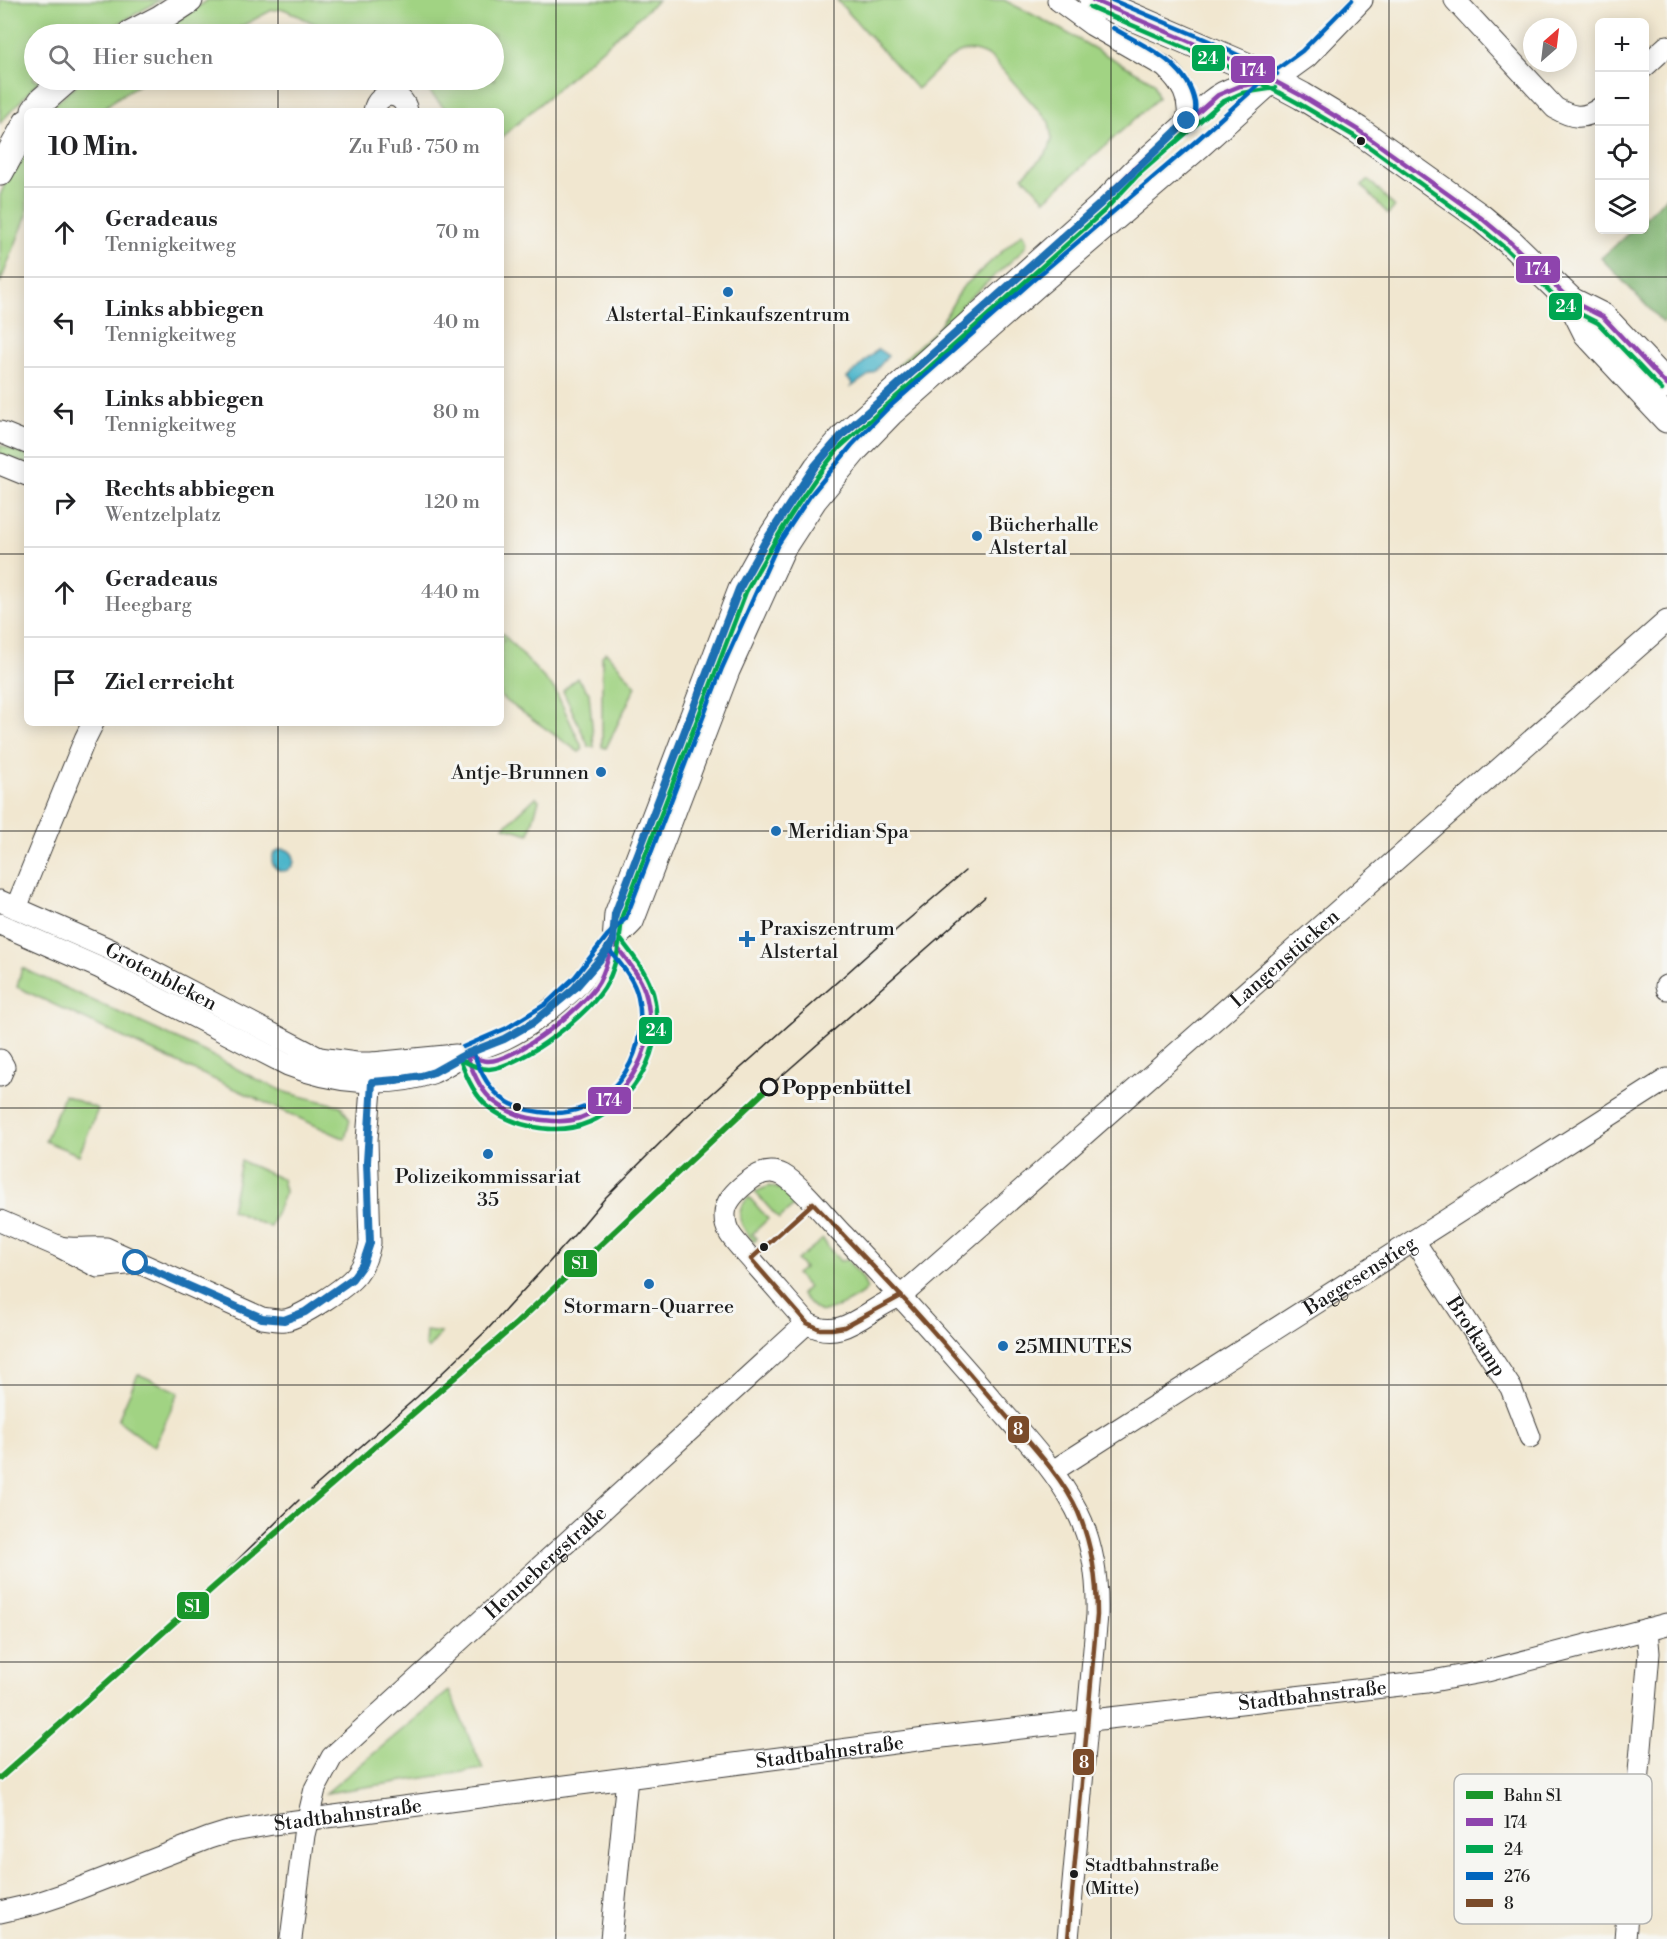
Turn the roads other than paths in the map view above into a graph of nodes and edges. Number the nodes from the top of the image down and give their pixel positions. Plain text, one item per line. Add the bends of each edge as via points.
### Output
1 (189, 0) edge
2 (1058, 0) edge
3 (1093, 0) edge
4 (1362, 0) edge
5 (1455, 0) edge
6 (152, 24) edge
7 (1667, 46) edge
8 (1649, 62) edge
9 (1274, 81) junction
10 (55, 90) edge
11 (37, 108) edge
12 (375, 108) edge
13 (406, 108) edge
14 (1595, 111) edge
15 (1187, 121) junction
16 (24, 128) edge
17 (0, 172) edge
18 (1571, 301) junction
19 (1667, 385) edge
20 (1667, 419) edge
21 (0, 432) edge
22 (24, 442) edge
23 (0, 464) edge
24 (24, 474) edge
25 (1667, 621) edge
26 (83, 728) edge
27 (8, 904) edge
28 (0, 924) edge
29 (613, 942) junction
30 (246, 1044) junction
31 (319, 1058) junction
32 (0, 1060) edge
33 (373, 1073) junction
34 (0, 1076) edge
35 (1667, 1079) edge
36 (0, 1221) edge
37 (1414, 1241) junction
38 (901, 1296) junction
39 (807, 1323) junction
40 (1530, 1437) dead end
41 (1053, 1471) junction
42 (1657, 1626) edge
43 (1089, 1719) junction
44 (1639, 1774) edge
45 (627, 1778) junction
46 (308, 1819) junction
47 (0, 1912) edge
48 (1626, 1924) edge
49 (291, 1939) edge
50 (610, 1939) edge
51 (1068, 1939) edge
52 (1625, 1939) edge

1 - 6 main road
2 - 15 street via 1171,73 1186,96
3 - 9 main road
4 - 9 street via 1321,44
5 - 14 street via 1555,108 1579,117
7 - 8 street
9 - 15 street via 1228,88
9 - 18 main road via 1340,117 1458,200 1510,242
9 - 29 street via 892,415 816,501 784,550 729,671 636,916
10 - 11 main road
12 - 13 street via 380,98 390,95 401,98
15 - 29 street via 843,434 815,466 765,542 732,606 615,914
16 - 17 main road
18 - 19 main road via 1603,317
18 - 20 main road via 1587,333
21 - 22 street
23 - 24 street
25 - 38 street, Langenstücken
26 - 27 street
27 - 31 street, Grotenbleken via 109,949
28 - 30 street, Grotenbleken via 100,968
29 - 33 street via 575,988 540,1017 504,1039 421,1076
30 - 31 street, Grotenbleken
30 - 33 street, Grotenbleken via 302,1071 351,1080
31 - 33 street, Grotenbleken via 356,1063
32 - 34 street via 4,1069
33 - 36 street via 367,1162 370,1243 359,1271 338,1290 292,1318 262,1318 136,1263 98,1267
35 - 37 street, Baggesenstieg
37 - 40 street, Brotkamp via 1510,1388
37 - 41 street, Baggesenstieg
38 - 39 street, Langenstücken via 846,1327 824,1330
38 - 39 street via 790,1180 776,1173 762,1173 732,1197 726,1209 726,1222 731,1235
38 - 41 street
39 - 46 street, Hennebergstraße via 332,1757 315,1789
41 - 43 street via 1078,1512 1096,1574
42 - 43 street, Stadtbahnstraße via 1487,1671 1427,1682
42 - 44 street via 1649,1653
43 - 45 street, Stadtbahnstraße
43 - 51 street
45 - 46 street, Stadtbahnstraße
45 - 50 street
46 - 47 street, Stadtbahnstraße via 219,1835 44,1901
46 - 49 street, Hennebergstraße
48 - 52 street

